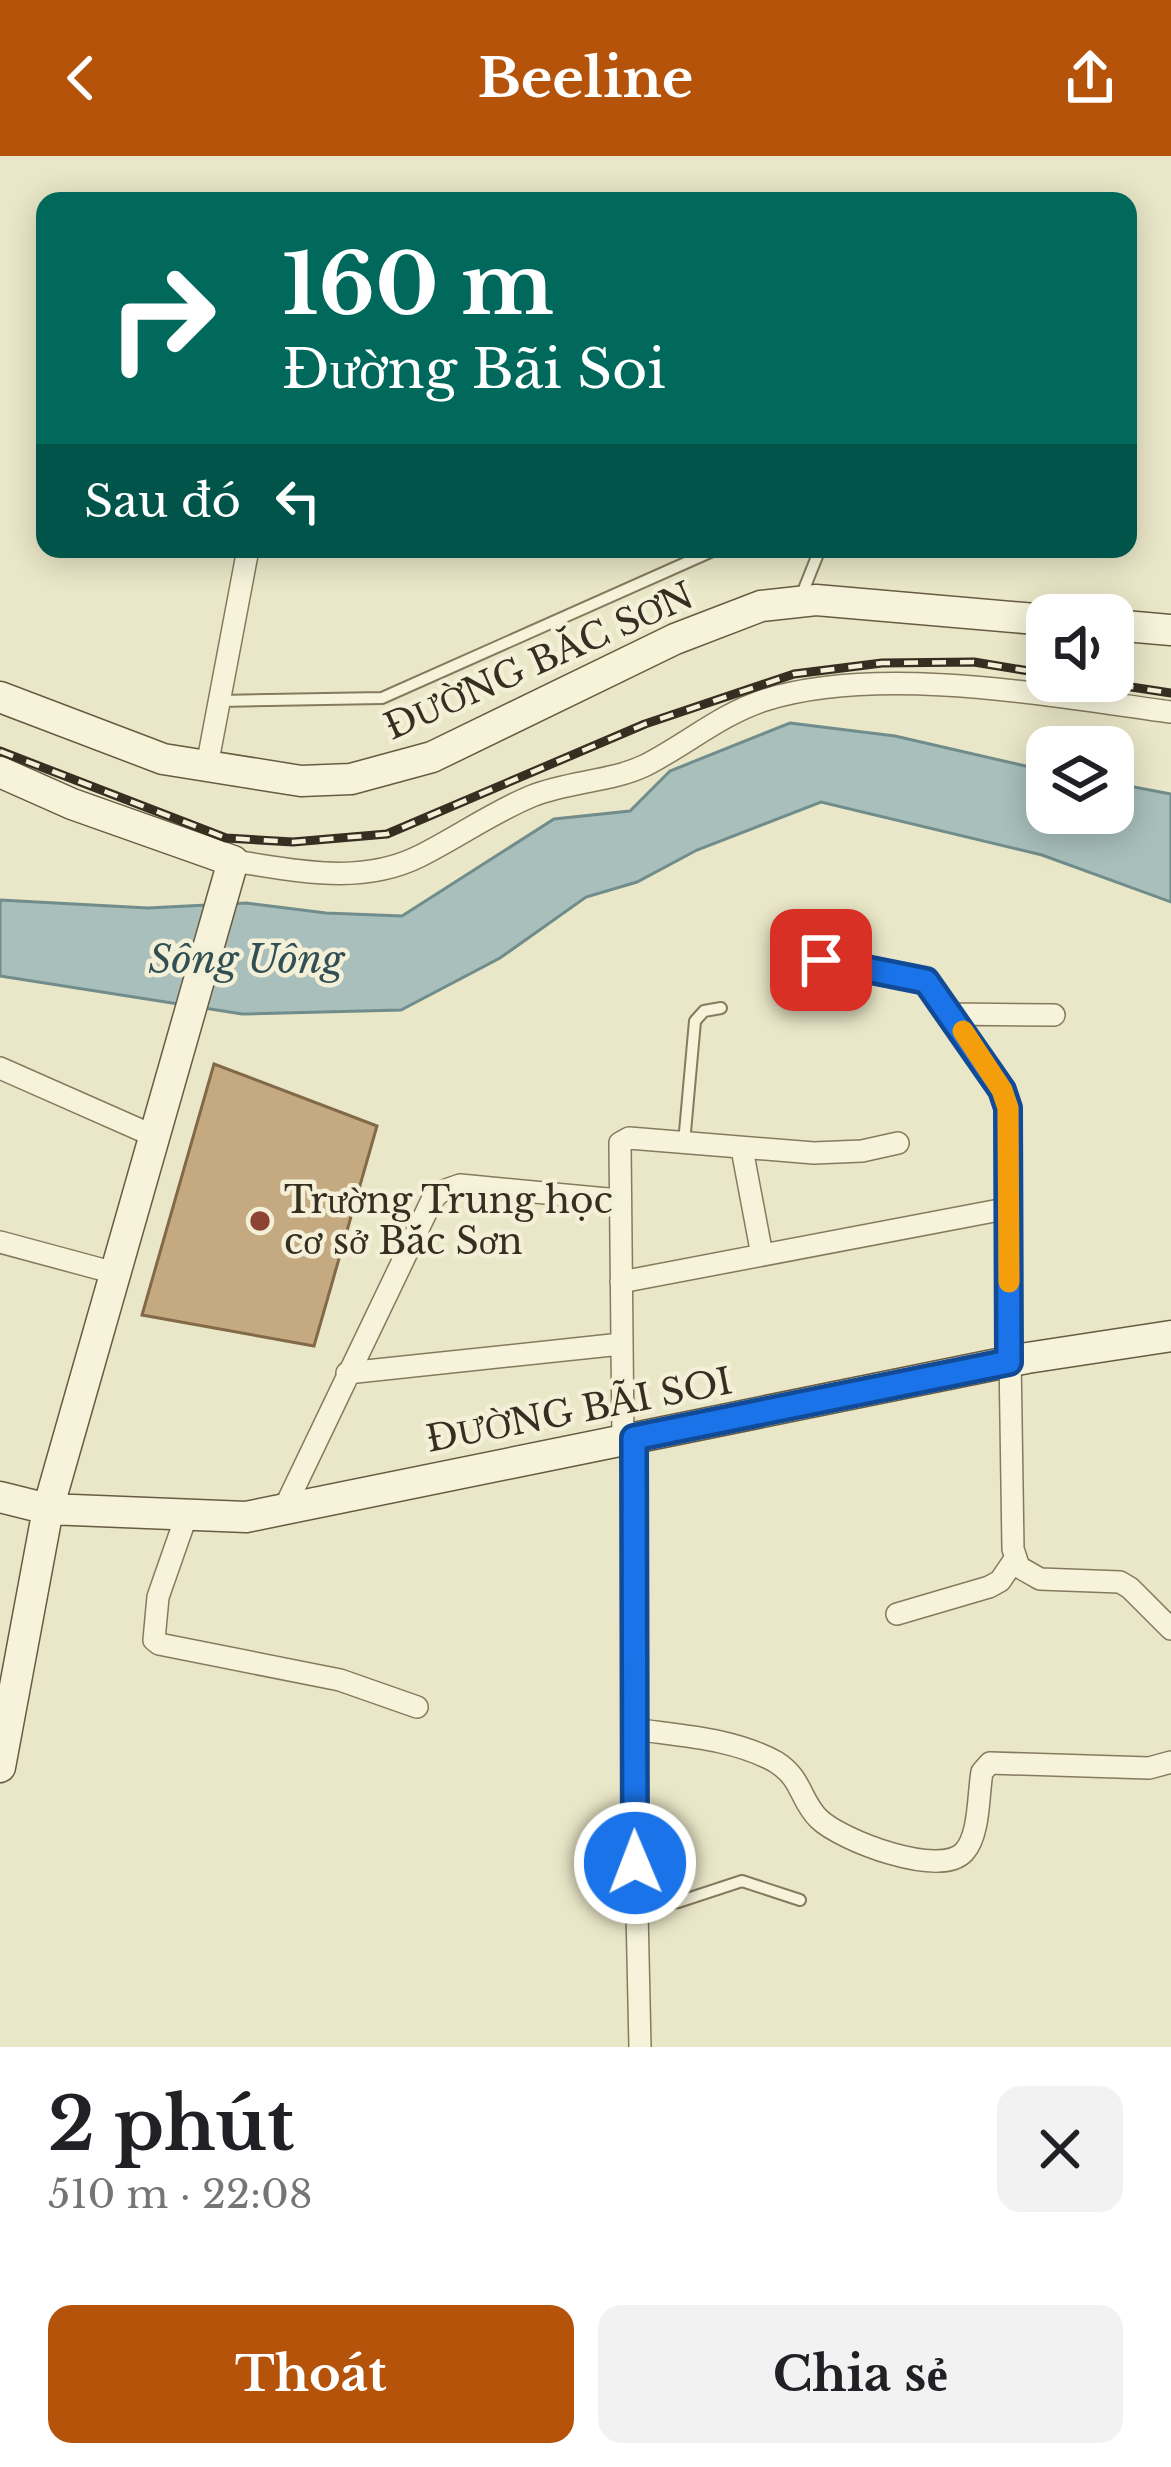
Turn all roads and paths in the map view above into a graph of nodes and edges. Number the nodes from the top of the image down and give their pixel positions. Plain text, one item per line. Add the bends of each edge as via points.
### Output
1 (246, 558) edge
2 (698, 558) edge
3 (816, 558) edge
4 (798, 602) junction
5 (1026, 618) edge
6 (1134, 627) edge
7 (1171, 630) edge
8 (0, 697) edge
9 (219, 701) junction
10 (1171, 712) edge
11 (207, 766) junction
12 (0, 772) edge
13 (231, 867) junction
14 (821, 960) dead end
15 (721, 1008) dead end
16 (952, 1014) junction
17 (1054, 1015) dead end
18 (0, 1068) edge
19 (154, 1136) junction
20 (684, 1143) junction
21 (898, 1143) dead end
22 (742, 1149) junction
23 (618, 1200) junction
24 (1010, 1208) junction
25 (0, 1242) edge
26 (762, 1255) junction
27 (115, 1273) junction
28 (621, 1282) junction
29 (1171, 1336) edge
30 (622, 1345) junction
31 (1009, 1362) junction
32 (347, 1373) junction
33 (629, 1440) junction
34 (0, 1497) edge
35 (48, 1509) junction
36 (284, 1509) junction
37 (187, 1514) junction
38 (1015, 1559) junction
39 (897, 1614) dead end
40 (1171, 1629) edge
41 (417, 1707) dead end
42 (633, 1729) junction
43 (1171, 1762) edge
44 (0, 1767) edge
45 (800, 1900) dead end
46 (636, 1908) junction
47 (640, 2047) edge

1 - 9 street
2 - 9 lane via 382,698
3 - 4 lane
4 - 5 main road, ĐƯỜNG BẮC SƠN
4 - 11 main road, ĐƯỜNG BẮC SƠN via 761,606 675,639 392,771 302,781
6 - 7 main road
8 - 11 main road, ĐƯỜNG BẮC SƠN via 163,759
9 - 11 street
10 - 13 street via 924,686 810,690 717,720 640,768 534,795 375,872
12 - 13 main road
13 - 19 main road
14 - 16 street via 916,977
15 - 20 lane via 695,1021
16 - 17 street
16 - 24 street via 1006,1099
18 - 19 street
19 - 27 main road
20 - 22 street
20 - 23 street via 623,1139
21 - 22 street via 838,1153
22 - 26 street
23 - 28 street
23 - 32 street via 460,1185 440,1192
24 - 26 street
24 - 31 street
25 - 27 street
26 - 28 street
27 - 35 main road
28 - 30 street
29 - 31 main road, ĐƯỜNG BÃI SOI
30 - 32 street
30 - 33 street
31 - 33 main road, ĐƯỜNG BÃI SOI
31 - 38 street
32 - 36 street
33 - 36 main road, ĐƯỜNG BÃI SOI
33 - 42 street
34 - 35 main road, ĐƯỜNG BÃI SOI
35 - 37 main road, ĐƯỜNG BÃI SOI
35 - 44 main road
36 - 37 main road, ĐƯỜNG BÃI SOI via 246,1517
37 - 41 street via 154,1613 159,1645 340,1681
38 - 39 street via 989,1587
38 - 40 street via 1040,1580 1120,1582
42 - 43 street via 760,1755 791,1773 814,1814 842,1836 941,1862 969,1846 990,1763
42 - 46 street
45 - 46 lane via 742,1881
46 - 47 street

